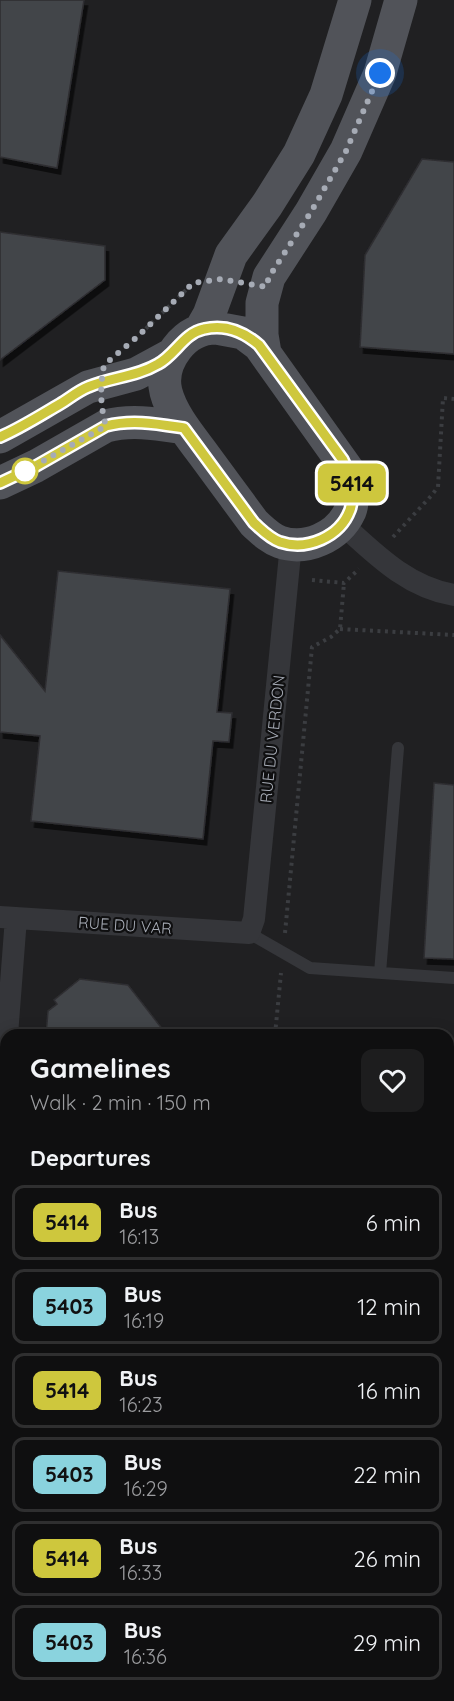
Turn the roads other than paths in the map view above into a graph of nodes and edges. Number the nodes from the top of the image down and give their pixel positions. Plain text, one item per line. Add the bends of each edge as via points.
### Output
1 (355, 0) edge
2 (400, 0) edge
3 (201, 329) junction
4 (265, 353) junction
5 (171, 356) junction
6 (184, 428) junction
7 (0, 437) edge
8 (0, 483) edge
9 (341, 523) junction
10 (291, 544) junction
11 (454, 595) edge
12 (398, 748) dead end
13 (8, 918) edge
14 (249, 933) junction
15 (380, 973) junction
16 (454, 978) edge
17 (7, 1029) edge

1 - 3 main road via 326,95 299,154 231,255
2 - 4 main road via 380,73 346,151 269,277 261,319
3 - 4 main road via 224,328 243,333
3 - 5 main road
4 - 9 main road via 348,470 352,498 350,511
5 - 6 main road via 165,373 166,391
5 - 7 main road via 136,374 88,387
6 - 8 main road via 140,422 106,426
6 - 10 main road via 254,523 279,542
9 - 10 main road via 318,541
9 - 11 street via 405,578 435,592
10 - 14 street, RUE DU VERDON via 254,919
12 - 15 lane
13 - 14 street, RUE DU VAR
13 - 17 street
14 - 15 lane via 310,968
15 - 16 lane

